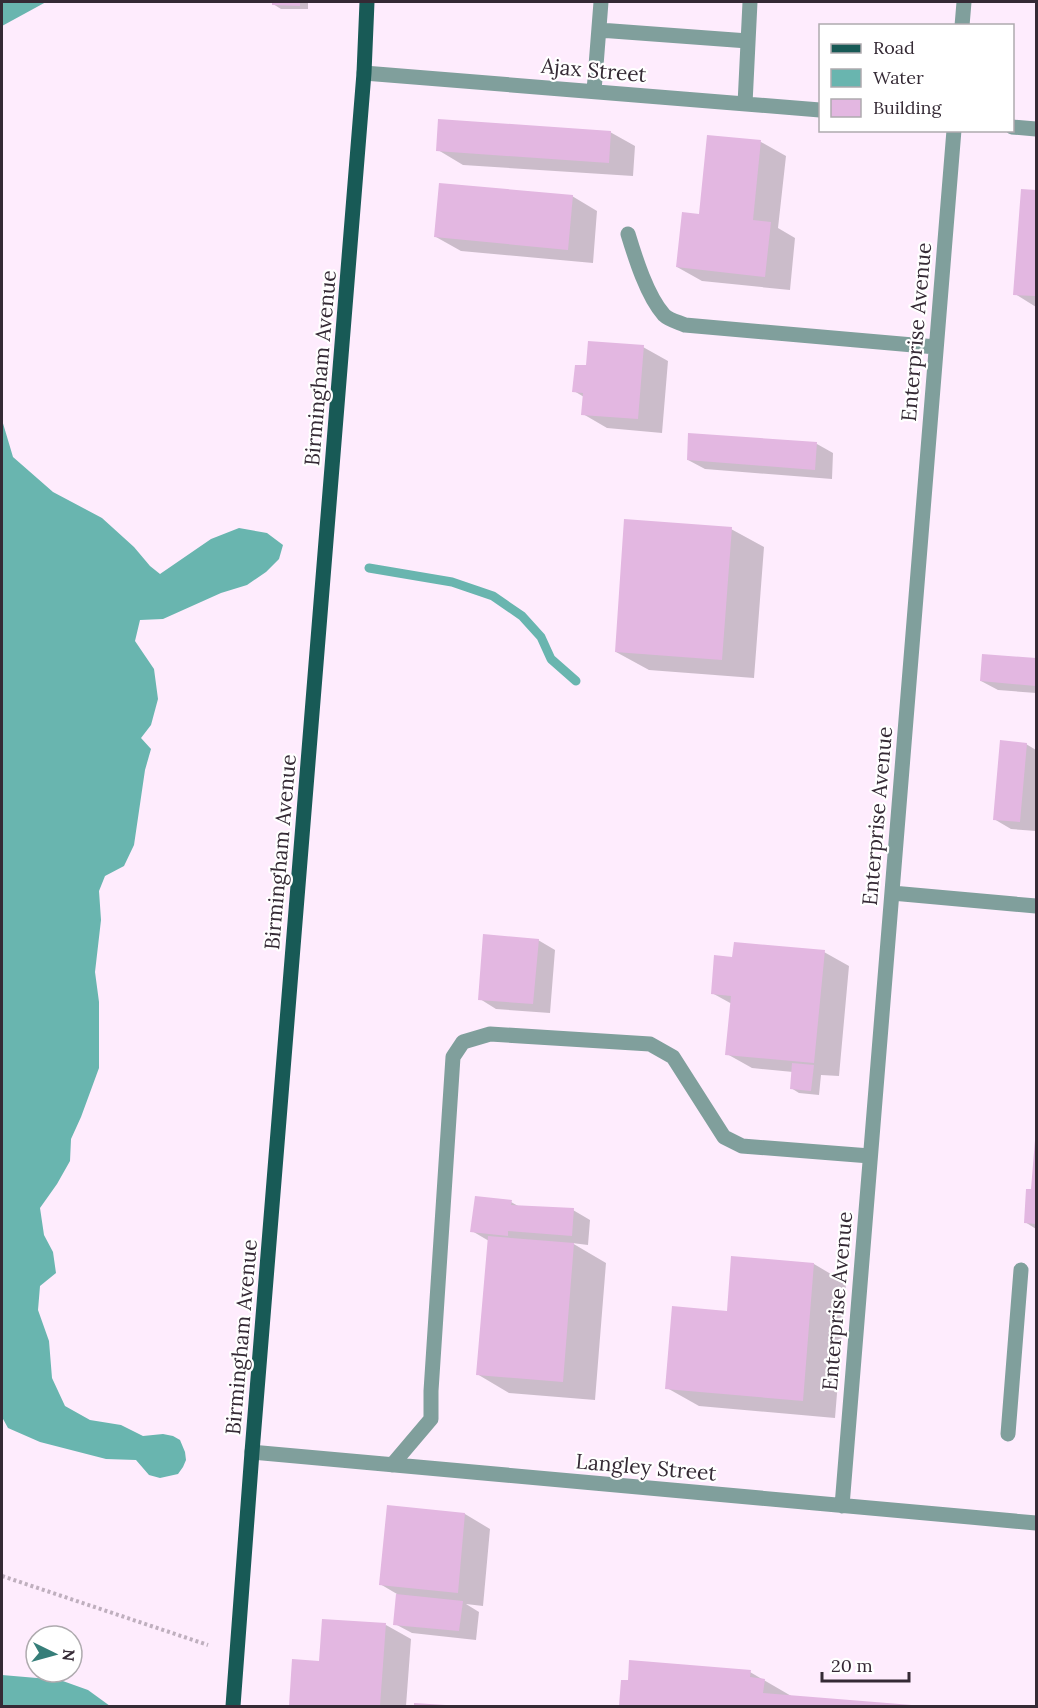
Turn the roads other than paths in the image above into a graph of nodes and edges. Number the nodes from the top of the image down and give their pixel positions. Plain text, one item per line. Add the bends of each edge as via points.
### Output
1 (367, 2) edge
2 (601, 2) edge
3 (750, 2) edge
4 (964, 2) edge
5 (962, 24) edge
6 (599, 30) junction
7 (748, 41) junction
8 (364, 74) junction
9 (594, 91) junction
10 (745, 104) junction
11 (819, 111) edge
12 (1014, 127) edge
13 (1036, 129) edge
14 (954, 132) edge
15 (628, 234) dead end
16 (936, 347) junction
17 (892, 893) junction
18 (1036, 906) edge
19 (870, 1156) junction
20 (1021, 1270) dead end
21 (1008, 1434) dead end
22 (252, 1452) junction
23 (392, 1465) junction
24 (842, 1506) junction
25 (1036, 1523) edge
26 (233, 1707) edge

1 - 8 main road, Birmingham Avenue
2 - 6 street
3 - 7 street
4 - 5 street
6 - 7 street
6 - 9 street
7 - 10 street
8 - 9 street, Ajax Street
8 - 22 main road, Birmingham Avenue
9 - 10 street, Ajax Street
10 - 11 street, Ajax Street
12 - 13 street
14 - 16 street, Enterprise Avenue
15 - 16 street via 650,293 665,316 685,325
16 - 17 street, Enterprise Avenue
17 - 18 street
17 - 19 street, Enterprise Avenue
19 - 23 street via 742,1146 724,1137 673,1057 650,1044 490,1034 463,1042 453,1057 431,1419
19 - 24 street, Enterprise Avenue
20 - 21 street
22 - 23 street, Langley Street
22 - 26 main road, Birmingham Avenue
23 - 24 street, Langley Street
24 - 25 street, Langley Street

